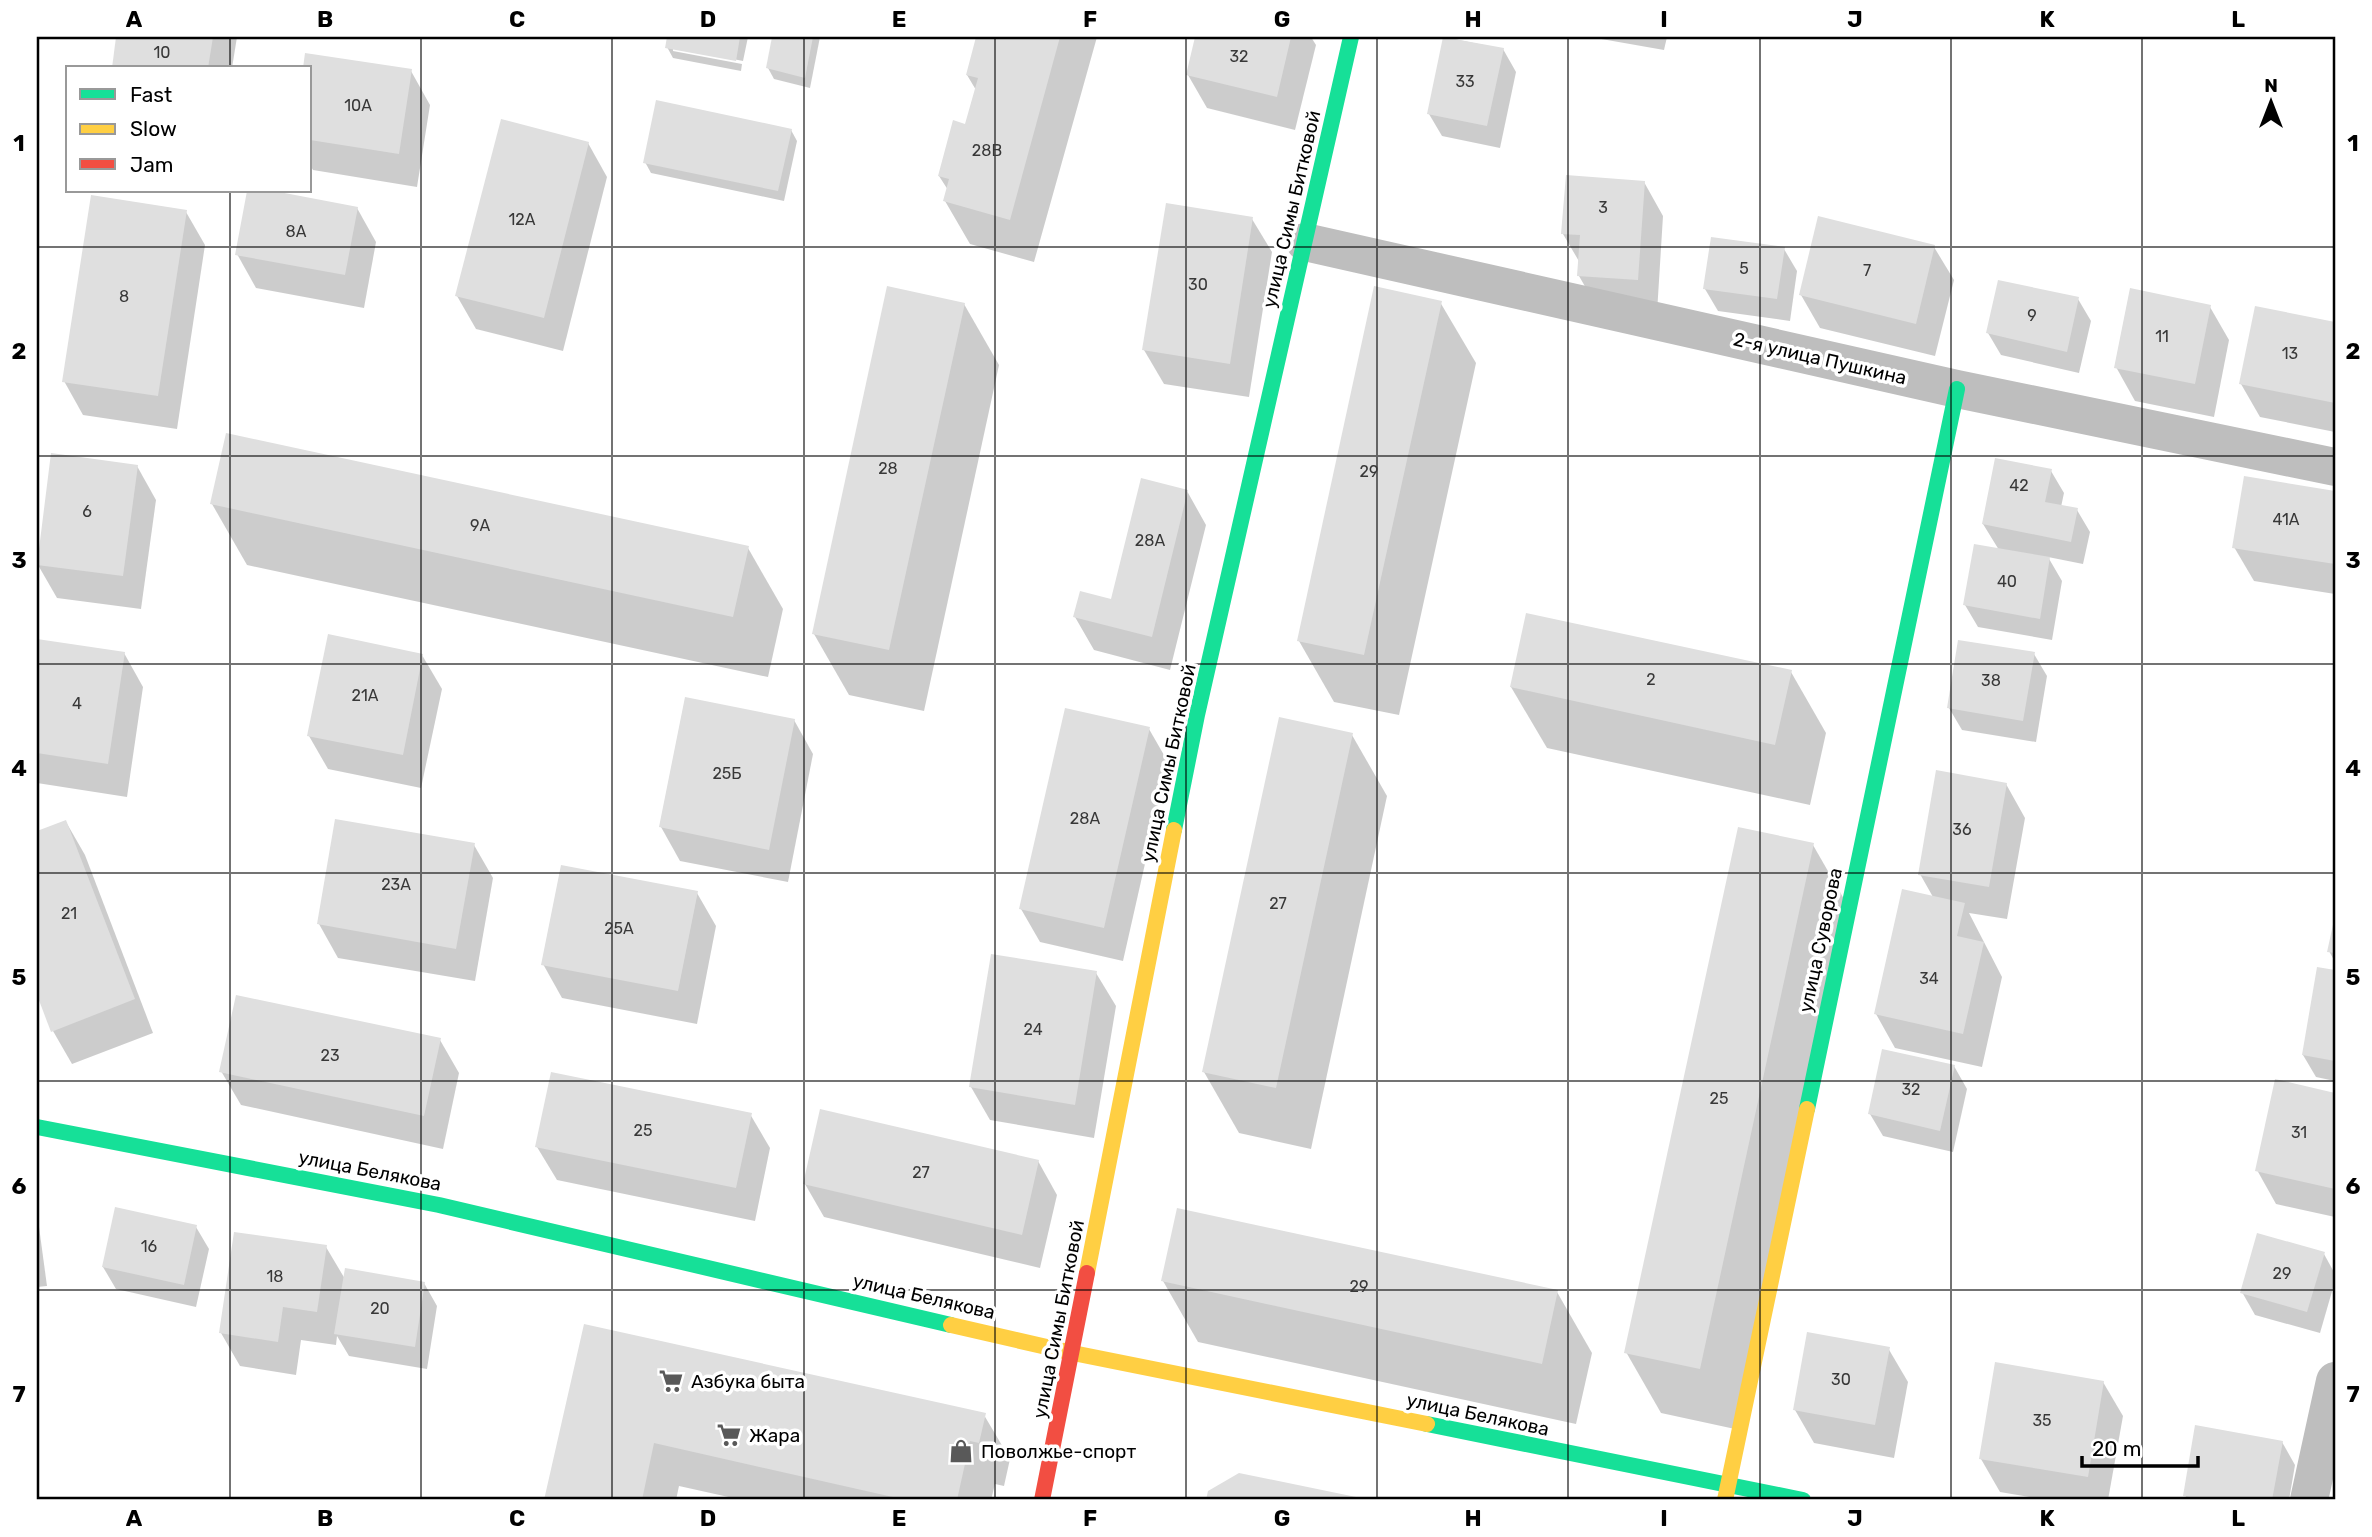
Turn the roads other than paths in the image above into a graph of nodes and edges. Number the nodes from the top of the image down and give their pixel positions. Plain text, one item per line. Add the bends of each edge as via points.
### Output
1 (1351, 37) edge
2 (1306, 243) junction
3 (1956, 389) junction
4 (2335, 467) edge
5 (37, 1127) edge
6 (1073, 1353) junction
7 (2335, 1381) edge
8 (1727, 1494) edge
9 (1041, 1500) edge
10 (1802, 1500) edge
11 (2309, 1500) edge

1 - 2 street, улица Симы Битковой
2 - 3 street, 2-я улица Пушкина
2 - 6 street, улица Симы Битковой via 1197,715
3 - 4 street, 2-я улица Пушкина
3 - 8 street, улица Суворова
5 - 6 street, улица Белякова via 439,1205
6 - 8 street, улица Белякова
6 - 9 street, улица Симы Битковой
7 - 11 street
8 - 10 street, улица Белякова

